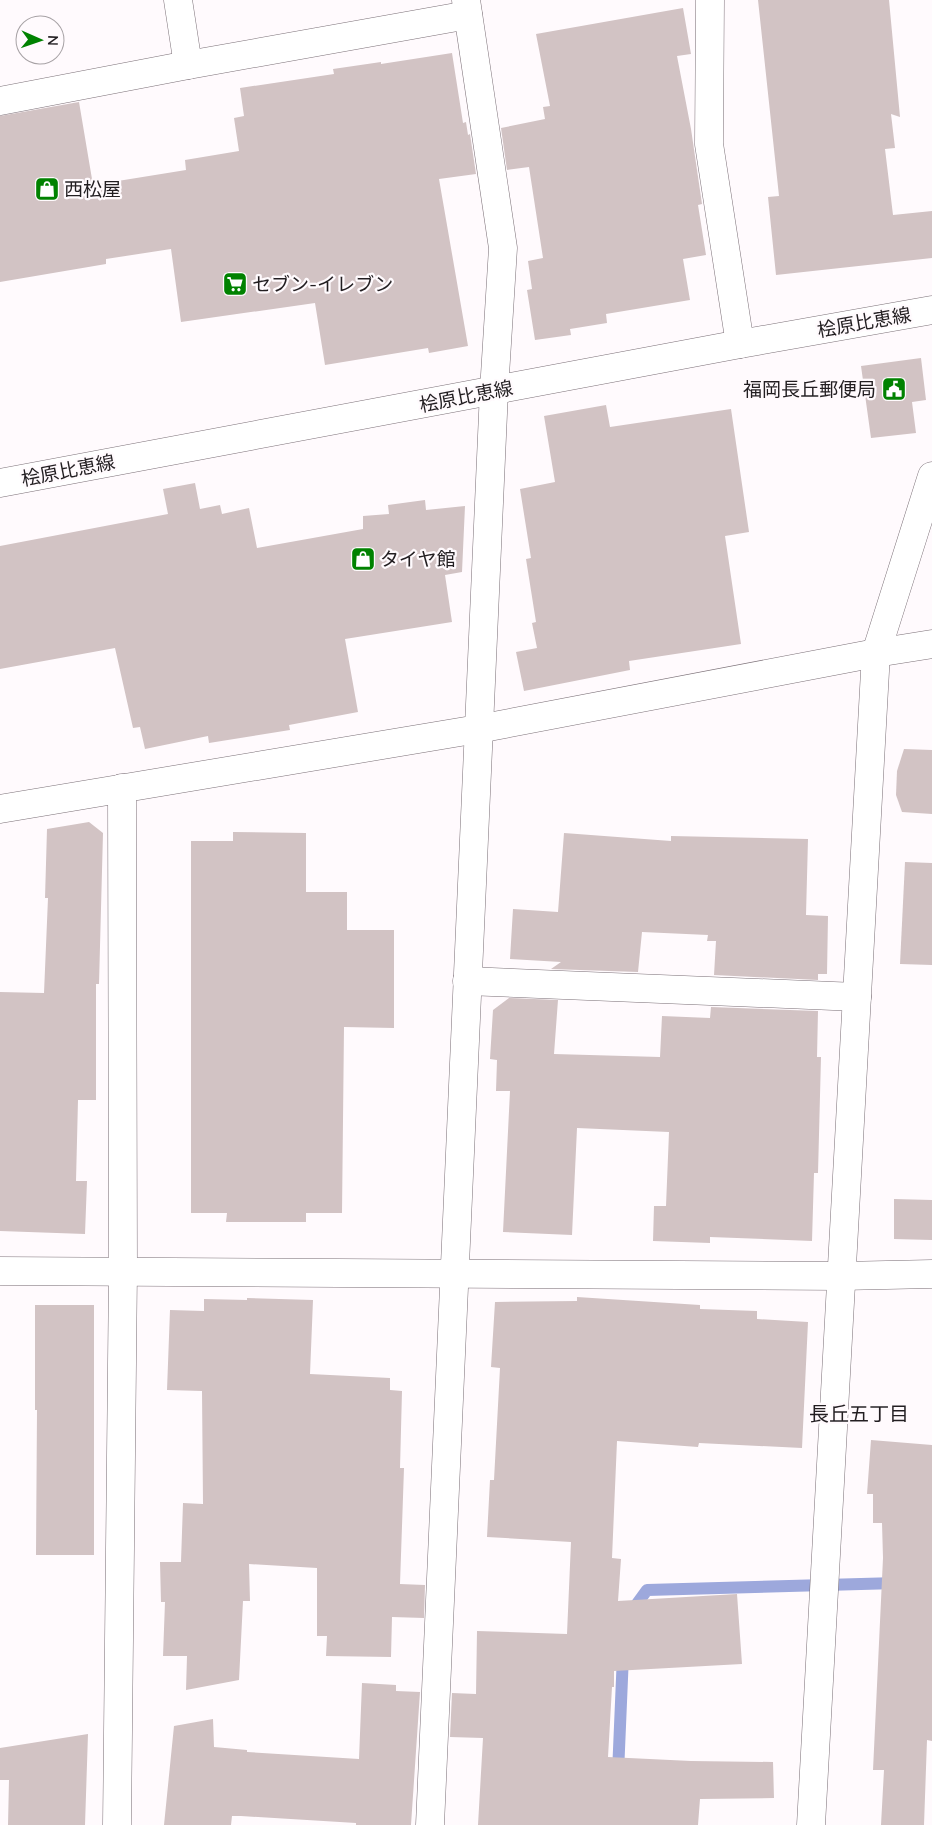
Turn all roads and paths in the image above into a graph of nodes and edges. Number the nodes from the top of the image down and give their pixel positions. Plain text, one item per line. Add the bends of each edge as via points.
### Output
1 (178, 0) edge
2 (710, 0) edge
3 (467, 8) edge
4 (188, 65) junction
5 (0, 101) edge
6 (932, 310) edge
7 (740, 344) junction
8 (494, 391) junction
9 (932, 476) edge
10 (0, 483) edge
11 (932, 644) edge
12 (876, 653) junction
13 (478, 729) junction
14 (122, 788) junction
15 (0, 808) edge
16 (468, 981) junction
17 (857, 997) junction
18 (0, 1271) edge
19 (123, 1271) junction
20 (454, 1273) junction
21 (932, 1274) edge
22 (841, 1276) junction
23 (117, 1825) edge
24 (430, 1825) edge
25 (811, 1825) edge

1 - 4 street
2 - 7 street via 709,144
3 - 4 street
3 - 8 street via 503,248
4 - 5 street
6 - 7 street, 桧原比恵線
7 - 8 street, 桧原比恵線
8 - 10 street, 桧原比恵線
8 - 13 street
9 - 12 street
11 - 12 street
12 - 13 street
12 - 17 street
13 - 14 street
13 - 16 street
14 - 15 street
14 - 19 street
16 - 17 street
16 - 20 street
17 - 22 street
18 - 19 street
19 - 20 street
19 - 23 street
20 - 22 street
20 - 24 street
21 - 22 street
22 - 25 street

